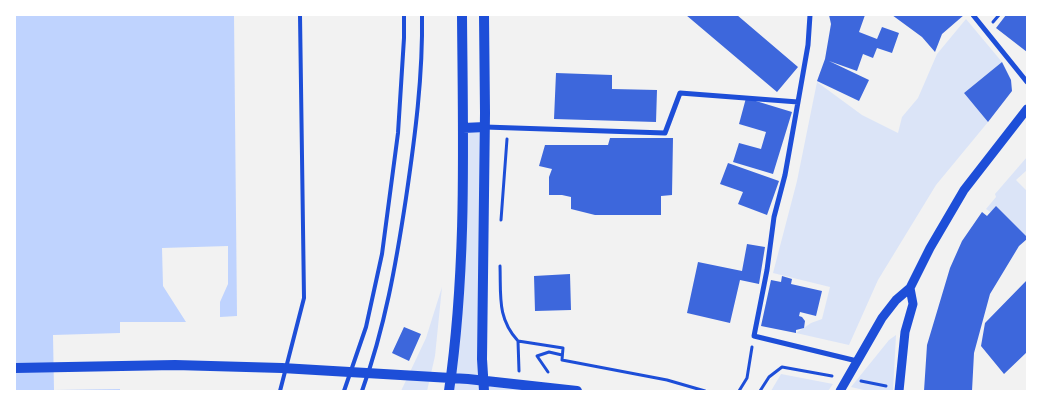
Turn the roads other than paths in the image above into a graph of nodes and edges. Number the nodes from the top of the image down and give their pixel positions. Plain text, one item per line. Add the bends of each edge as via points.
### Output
1 (300, 15) edge
2 (404, 15) edge
3 (422, 15) edge
4 (462, 15) edge
5 (484, 15) edge
6 (810, 15) edge
7 (973, 15) edge
8 (1027, 82) edge
9 (798, 102) junction
10 (1027, 109) edge
11 (485, 127) junction
12 (463, 128) junction
13 (910, 288) junction
14 (857, 361) junction
15 (15, 368) edge
16 (899, 389) edge
17 (280, 391) edge
18 (344, 391) edge
19 (362, 391) edge
20 (449, 391) edge
21 (484, 391) edge
22 (577, 391) edge
23 (840, 391) edge

1 - 17 lane via 304,298
2 - 18 lane via 398,133 382,254 366,327
3 - 19 lane via 416,132 398,252 382,329
4 - 12 main road
5 - 11 main road
6 - 9 street
7 - 8 street
9 - 11 street via 680,93 665,133
9 - 14 street via 754,336
10 - 13 street via 964,190
11 - 12 main road
11 - 21 main road
12 - 20 main road via 463,234 456,343
13 - 14 street via 882,318
13 - 16 street via 913,304 905,332
14 - 23 street
15 - 22 main road via 175,365 282,368 468,379

